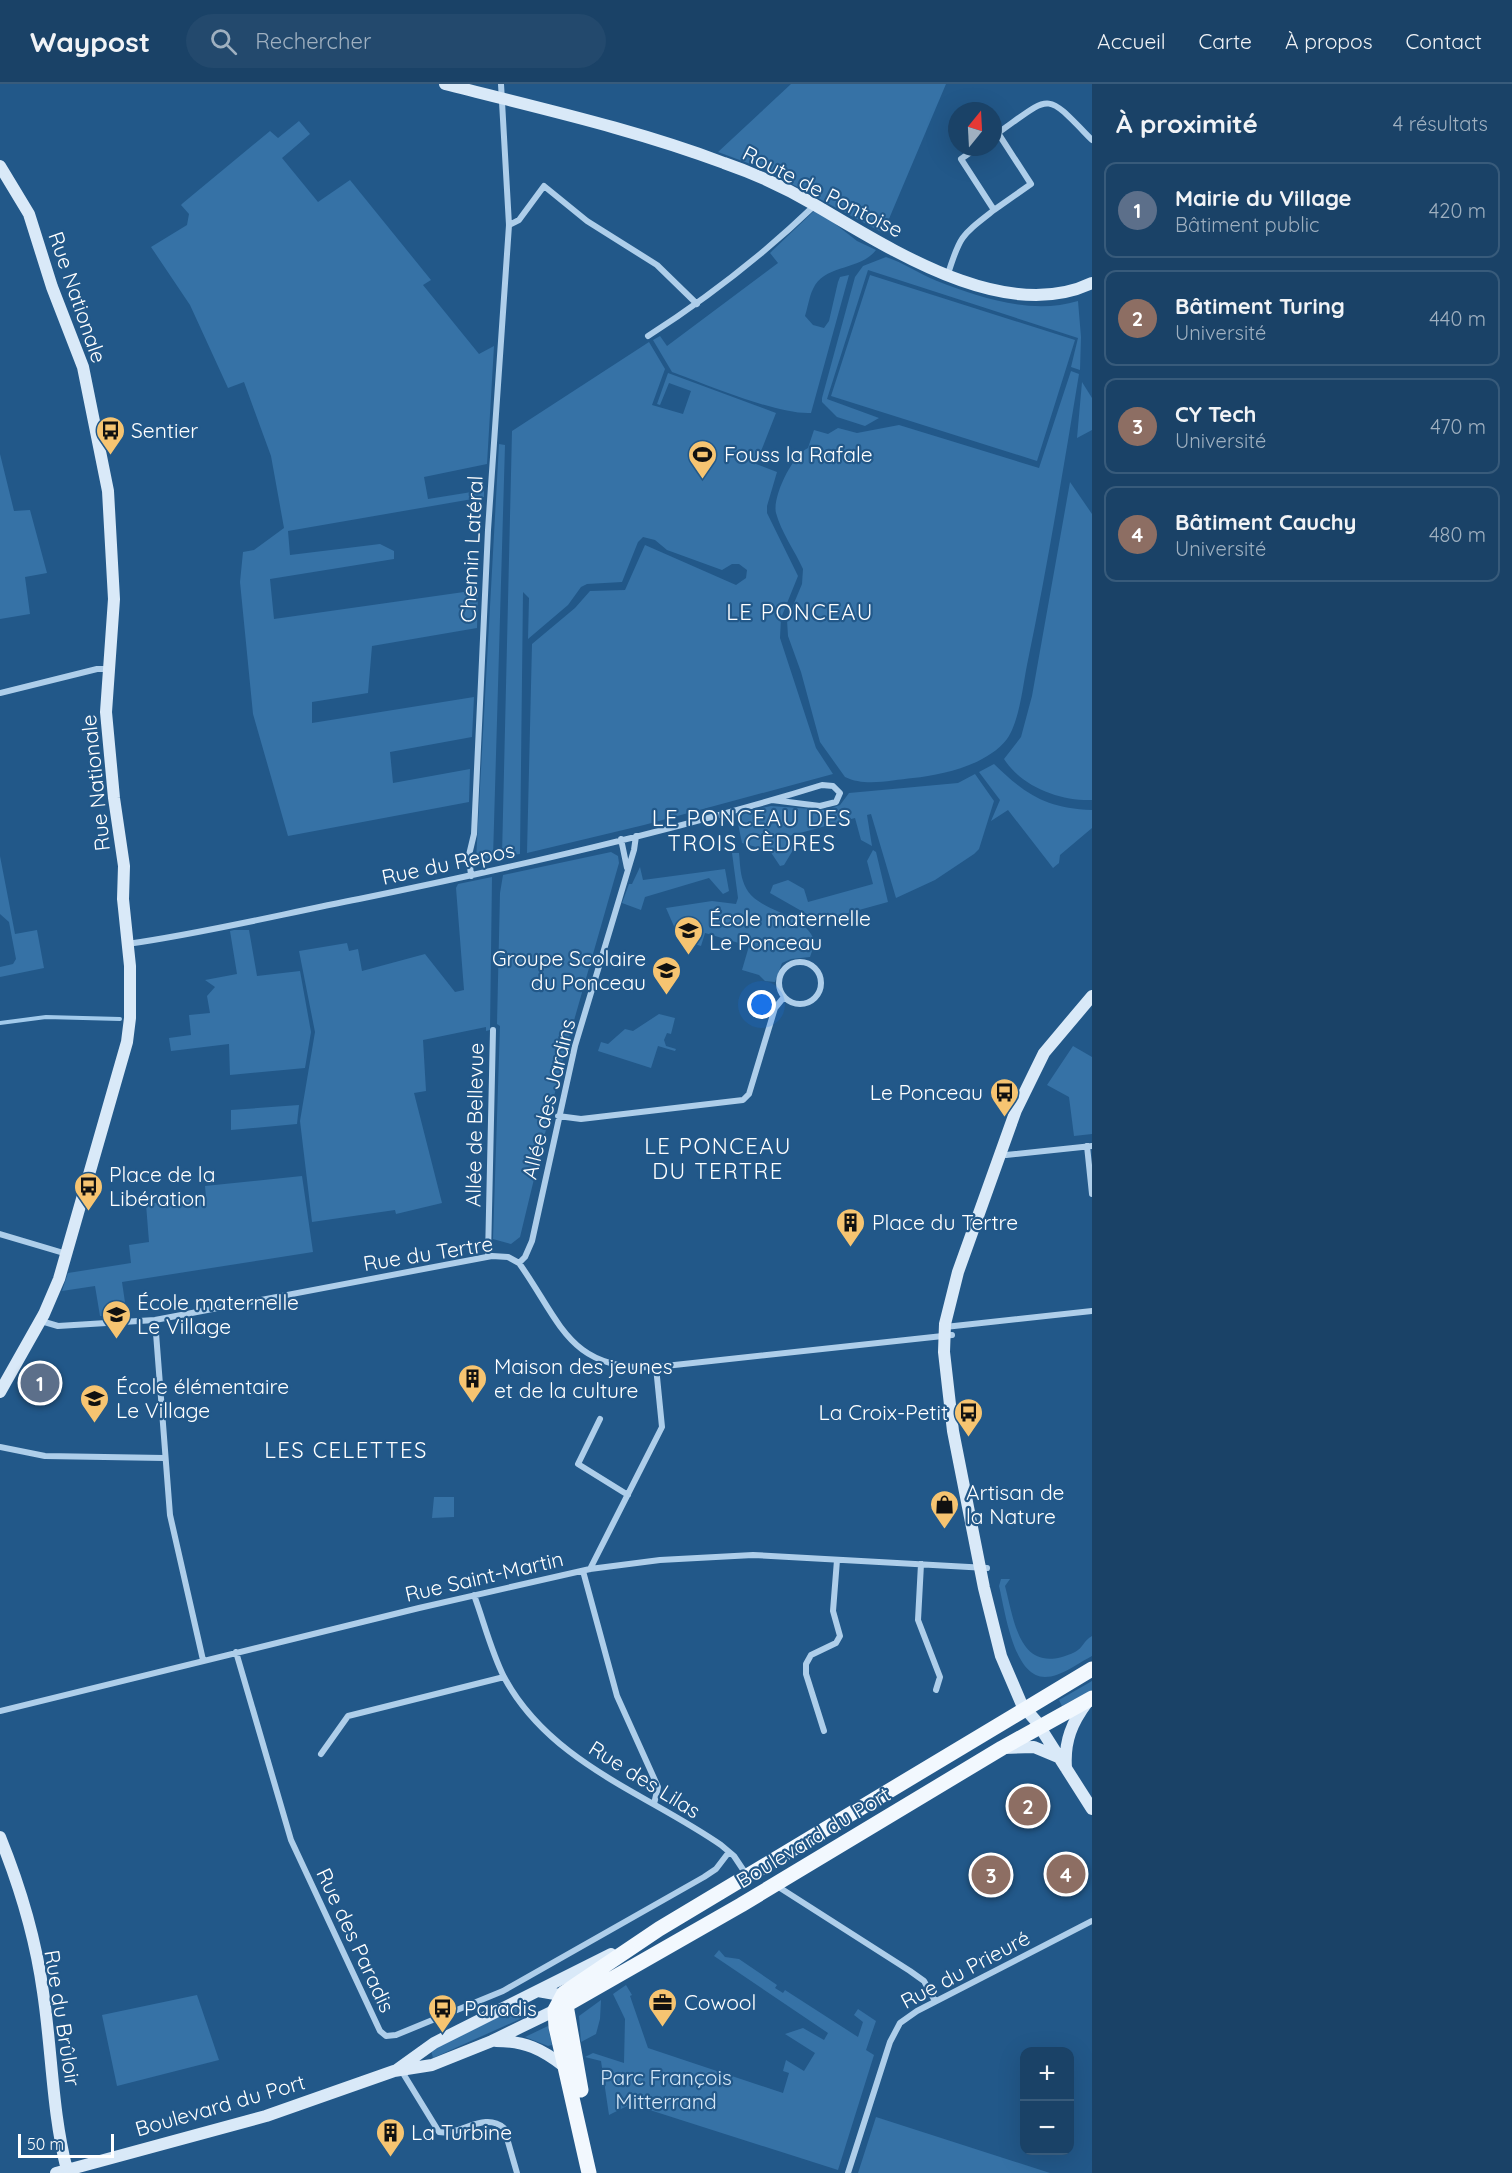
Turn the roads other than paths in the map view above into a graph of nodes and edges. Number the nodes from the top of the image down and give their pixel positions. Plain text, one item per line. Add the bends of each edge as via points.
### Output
1 (445, 84) edge
2 (501, 84) edge
3 (500, 98) junction
4 (1002, 131) edge
5 (1092, 140) edge
6 (1002, 143) edge
7 (965, 156) edge
8 (0, 166) edge
9 (815, 205) junction
10 (994, 210) junction
11 (509, 225) junction
12 (948, 274) junction
13 (1092, 283) edge
14 (697, 304) junction
15 (648, 336) dead end
16 (111, 669) junction
17 (0, 693) edge
18 (772, 800) junction
19 (636, 836) junction
20 (621, 839) junction
21 (627, 872) junction
22 (471, 876) junction
23 (127, 944) junction
24 (1092, 996) edge
25 (784, 997) junction
26 (1092, 1005) edge
27 (493, 1030) dead end
28 (558, 1116) junction
29 (1089, 1146) edge
30 (1006, 1155) junction
31 (1092, 1194) edge
32 (0, 1234) edge
33 (67, 1254) junction
34 (488, 1256) junction
35 (519, 1263) junction
36 (1092, 1311) edge
37 (155, 1320) junction
38 (41, 1321) junction
39 (949, 1331) junction
40 (656, 1367) junction
41 (0, 1392) edge
42 (600, 1419) dead end
43 (0, 1448) edge
44 (164, 1458) junction
45 (628, 1495) junction
46 (837, 1560) junction
47 (921, 1564) junction
48 (983, 1568) junction
49 (586, 1570) junction
50 (474, 1595) junction
51 (236, 1652) junction
52 (203, 1660) junction
53 (1092, 1669) edge
54 (504, 1677) junction
55 (936, 1690) dead end
56 (1091, 1699) edge
57 (1029, 1706) junction
58 (0, 1711) edge
59 (1038, 1724) junction
60 (824, 1731) dead end
61 (1002, 1748) junction
62 (321, 1754) dead end
63 (1058, 1757) junction
64 (1066, 1769) junction
65 (654, 1804) junction
66 (1092, 1809) edge
67 (0, 1837) edge
68 (729, 1852) junction
69 (748, 1877) junction
70 (775, 1884) junction
71 (1092, 1921) edge
72 (659, 1929) junction
73 (538, 1991) junction
74 (935, 2001) junction
75 (560, 2004) junction
76 (492, 2041) junction
77 (565, 2067) junction
78 (398, 2070) junction
79 (64, 2172) edge
80 (517, 2173) edge
81 (590, 2173) edge
82 (597, 2173) edge
83 (848, 2173) edge

1 - 3 street, Route de Pontoise
2 - 3 street
3 - 9 street, Route de Pontoise via 697,153 762,178
3 - 11 street
4 - 5 street via 1038,105 1050,102 1059,106
6 - 10 street via 1031,184
7 - 10 street via 961,159
8 - 16 street, Rue Nationale via 29,214 83,367 109,498 114,598
9 - 12 street, Route de Pontoise via 888,247
9 - 14 street via 768,250
10 - 12 street via 964,233
11 - 14 street via 519,220 544,186 587,221 657,265
11 - 22 street, Chemin Latéral via 488,530
12 - 13 street, Route de Pontoise via 995,289 1033,295 1061,295
14 - 15 street
16 - 17 street
16 - 23 street, Rue Nationale via 106,712 124,866
18 - 18 street, Rue du Repos via 822,785 833,786 840,793 836,801 824,806
18 - 19 street, Rue du Repos
19 - 20 street, Rue du Repos
19 - 21 street, Allée des Jardins
20 - 21 street, Allée des Jardins
20 - 22 street, Rue du Repos
21 - 28 street, Allée des Jardins
22 - 23 street, Rue du Repos
23 - 33 street, Rue Nationale via 131,1000 127,1042
24 - 39 street via 1050,1046 1030,1079 960,1265
25 - 25 street via 779,980 785,967 802,961 816,969 822,983 816,997 800,1004
25 - 28 street via 775,1008 750,1094 743,1100 581,1119
26 - 30 street via 1066,1034 1039,1076
27 - 34 street, Allée de Bellevue
28 - 35 street, Allée des Jardins via 530,1246
29 - 30 street
29 - 31 street
30 - 39 street
32 - 33 street
33 - 38 street, Rue Nationale
34 - 35 street, Rue du Tertre via 508,1257
34 - 37 street, Rue du Tertre
35 - 40 street, Rue du Tertre via 561,1331 586,1353 616,1365
36 - 39 street, Rue du Tertre
37 - 38 street, Rue du Tertre via 58,1326
37 - 44 street
38 - 41 street, Rue Nationale
39 - 40 street, Rue du Tertre
39 - 48 street via 948,1401
40 - 45 street via 662,1427
42 - 45 street via 578,1464
43 - 44 street via 45,1456
44 - 52 street via 172,1530
45 - 49 street
46 - 47 street, Rue Saint-Martin
46 - 49 street, Rue Saint-Martin via 711,1556
46 - 60 street via 833,1611 840,1636 836,1643 811,1655 805,1669
47 - 48 street, Rue Saint-Martin
47 - 55 street via 918,1620 940,1677
48 - 57 street via 1008,1656
49 - 50 street, Rue Saint-Martin
49 - 65 street via 617,1696 657,1784
50 - 51 street, Rue Saint-Martin
50 - 54 street, Rue des Lilas
51 - 52 street, Rue Saint-Martin
51 - 68 street, Rue des Paradis via 291,1840 380,2031 386,2036 503,1991 704,1877
52 - 58 street, Rue Saint-Martin
53 - 57 main road, Boulevard du Port
54 - 62 street via 348,1716
54 - 65 street, Rue des Lilas via 526,1711 557,1740 616,1784
56 - 59 main road, Boulevard du Port
56 - 64 street via 1067,1737
57 - 59 street
57 - 69 main road, Boulevard du Port
59 - 61 main road, Boulevard du Port
59 - 63 street
61 - 63 street via 1034,1747
61 - 70 main road, Boulevard du Port
63 - 64 street
64 - 66 street
65 - 68 street, Rue des Lilas
67 - 79 street, Rue du Brûloir via 20,1896 43,1989
68 - 69 street, Rue des Lilas
69 - 72 main road, Boulevard du Port
70 - 74 street via 924,1981
70 - 75 main road, Boulevard du Port
71 - 74 street, Rue du Prieuré
72 - 73 street, Boulevard du Port
72 - 75 main road, Boulevard du Port
73 - 75 street
73 - 78 street, Boulevard du Port via 434,2043
74 - 83 street, Rue du Prieuré via 906,2018 894,2031
75 - 76 street, Boulevard du Port
75 - 77 main road
75 - 82 main road
76 - 77 street via 531,2044
76 - 78 street, Boulevard du Port via 432,2065
77 - 81 main road
78 - 79 street, Boulevard du Port via 266,2116
78 - 80 street via 439,2132 482,2122 500,2124 507,2131

